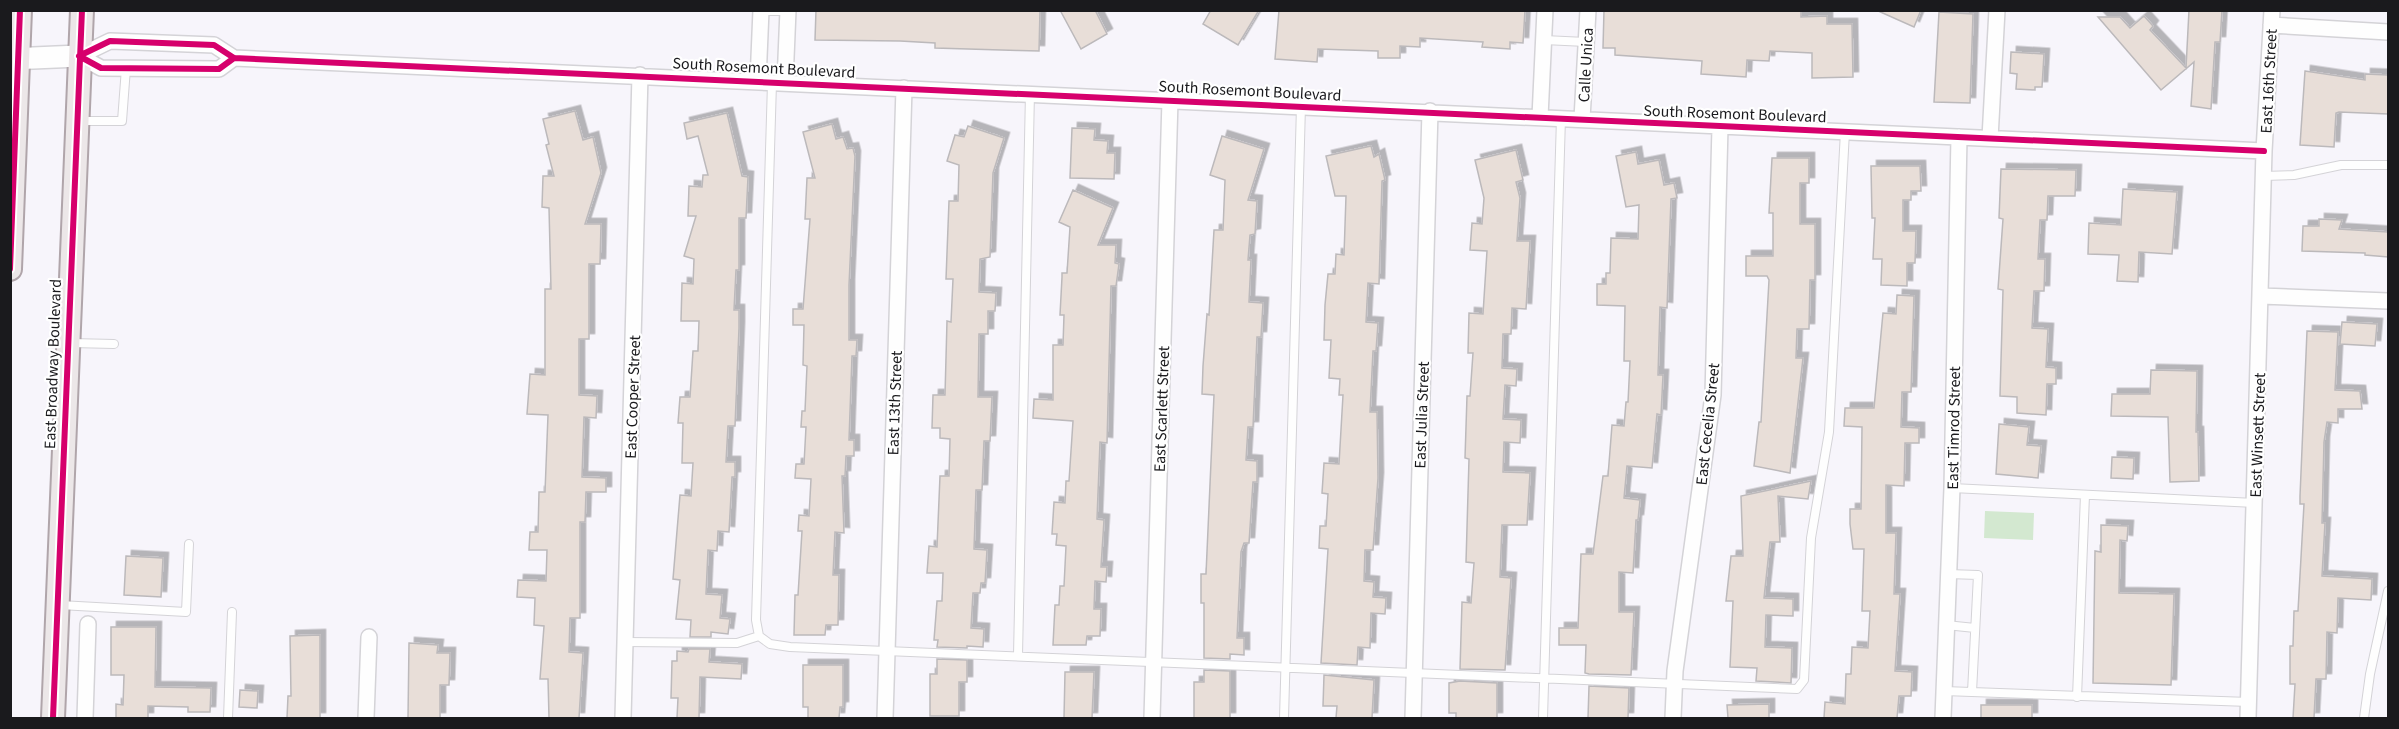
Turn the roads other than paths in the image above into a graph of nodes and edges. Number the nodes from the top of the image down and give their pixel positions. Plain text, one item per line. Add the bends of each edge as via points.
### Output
1 (21, 10) edge
2 (82, 10) edge
3 (761, 10) edge
4 (1545, 10) edge
5 (1588, 10) edge
6 (1997, 10) edge
7 (788, 11) edge
8 (2272, 18) edge
9 (2388, 32) edge
10 (1544, 40) junction
11 (1586, 42) junction
12 (79, 56) junction
13 (234, 58) junction
14 (14, 59) edge
15 (126, 68) junction
16 (640, 75) junction
17 (772, 81) junction
18 (904, 88) junction
19 (1030, 93) junction
20 (1170, 100) junction
21 (1301, 106) junction
22 (1430, 111) junction
23 (1540, 117) junction
24 (1561, 118) junction
25 (1582, 119) junction
26 (76, 121) junction
27 (1720, 128) junction
28 (1845, 131) junction
29 (1959, 137) junction
30 (1990, 138) junction
31 (2264, 151) junction
32 (2388, 165) edge
33 (2264, 176) junction
34 (10, 269) edge
35 (2260, 296) junction
36 (2388, 301) edge
37 (67, 343) junction
38 (114, 344) dead end
39 (1952, 488) junction
40 (2085, 495) junction
41 (2254, 503) junction
42 (189, 544) dead end
43 (1948, 574) junction
44 (2388, 591) edge
45 (56, 605) junction
46 (232, 612) dead end
47 (88, 624) dead end
48 (1946, 625) junction
49 (1975, 628) junction
50 (759, 636) junction
51 (369, 638) dead end
52 (625, 642) junction
53 (887, 650) junction
54 (1018, 655) junction
55 (1154, 662) junction
56 (1285, 669) junction
57 (1414, 673) junction
58 (1544, 678) junction
59 (1675, 682) junction
60 (1944, 691) junction
61 (1972, 692) junction
62 (2077, 697) junction
63 (2249, 702) junction
64 (52, 718) edge
65 (85, 718) edge
66 (228, 718) edge
67 (366, 718) edge
68 (623, 718) edge
69 (885, 718) edge
70 (1152, 718) edge
71 (1284, 718) edge
72 (1413, 718) edge
73 (1543, 718) edge
74 (1673, 718) edge
75 (1943, 718) edge
76 (2248, 718) edge
77 (2364, 718) edge

1 - 14 main road
2 - 12 main road, East Broadway Boulevard
3 - 7 lane
3 - 17 street
4 - 10 street
5 - 11 street, Calle Unica
6 - 30 street
7 - 17 street
8 - 9 street
8 - 31 street, East 16th Street
10 - 11 lane
10 - 23 street
11 - 25 street, Calle Unica
12 - 13 street, South Rosemont Boulevard via 110,40 214,45
12 - 14 street
12 - 15 street, South Rosemont Boulevard via 101,68
12 - 26 main road, East Broadway Boulevard
13 - 15 street, South Rosemont Boulevard via 219,69
13 - 16 street, South Rosemont Boulevard
14 - 34 main road
15 - 26 lane via 122,120
16 - 17 street, South Rosemont Boulevard
16 - 52 street, East Cooper Street
17 - 18 street, South Rosemont Boulevard
17 - 50 lane via 756,620
18 - 19 street, South Rosemont Boulevard
18 - 53 street, East 13th Street
19 - 20 street, South Rosemont Boulevard
19 - 54 lane
20 - 21 street, South Rosemont Boulevard
20 - 55 street, East Scarlett Street
21 - 22 street, South Rosemont Boulevard
21 - 56 lane
22 - 23 street, South Rosemont Boulevard
22 - 57 street, East Julia Street
23 - 24 street, South Rosemont Boulevard
24 - 25 street, South Rosemont Boulevard
24 - 58 lane
25 - 27 street, South Rosemont Boulevard
26 - 37 main road, East Broadway Boulevard
27 - 28 street, South Rosemont Boulevard
27 - 59 street, East Cecelia Street via 1713,395
28 - 29 street, South Rosemont Boulevard
28 - 59 lane via 1829,432 1811,538 1804,680 1797,689
29 - 30 street, South Rosemont Boulevard
29 - 39 street, East Timrod Street
30 - 31 street, South Rosemont Boulevard
31 - 33 street, East Winsett Street
32 - 33 lane via 2341,165 2294,176
33 - 35 street, East Winsett Street
35 - 36 street
35 - 41 street, East Winsett Street
37 - 38 lane
37 - 45 main road, East Broadway Boulevard
39 - 40 lane
39 - 43 street, East Timrod Street
40 - 41 lane
40 - 62 lane
41 - 63 street, East Winsett Street
42 - 45 lane via 186,612
43 - 48 street, East Timrod Street
43 - 49 lane via 1978,575
44 - 77 lane
45 - 64 main road, East Broadway Boulevard
46 - 66 lane
47 - 65 street
48 - 49 lane
48 - 60 street, East Timrod Street
49 - 61 lane
50 - 52 lane via 737,643
50 - 53 lane via 770,644 790,647
51 - 67 street
52 - 68 street, East Cooper Street
53 - 54 lane
53 - 69 street, East 13th Street
54 - 55 lane
55 - 56 lane
55 - 70 street, East Scarlett Street
56 - 57 lane
56 - 71 lane
57 - 58 lane
57 - 72 street, East Julia Street
58 - 59 lane
58 - 73 lane
59 - 74 street, East Cecelia Street
60 - 61 lane
60 - 75 street, East Timrod Street
61 - 62 lane
62 - 63 lane
63 - 76 street, East Winsett Street

